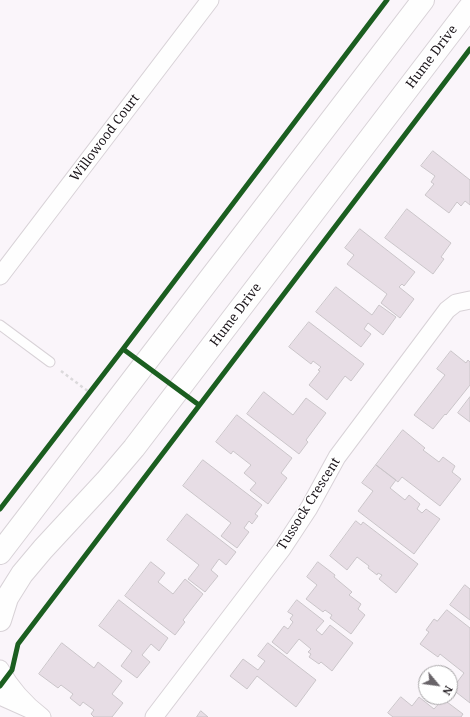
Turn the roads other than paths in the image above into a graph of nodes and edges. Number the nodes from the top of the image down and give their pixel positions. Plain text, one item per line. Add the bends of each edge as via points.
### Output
1 (210, 0) edge
2 (423, 0) edge
3 (470, 7) edge
4 (0, 276) edge
5 (470, 300) edge
6 (0, 325) edge
7 (50, 362) road end
8 (0, 552) edge
9 (0, 620) edge
10 (0, 669) edge
11 (0, 696) edge
12 (39, 715) edge
13 (154, 717) edge

1 - 4 street, Willowood Court
2 - 8 street
3 - 9 street, Hume Drive via 134,448 22,574 7,598
5 - 13 street, Tussock Crescent via 456,304 442,316 337,457 309,508 282,549
6 - 7 lane
10 - 12 street via 5,679
11 - 12 street

